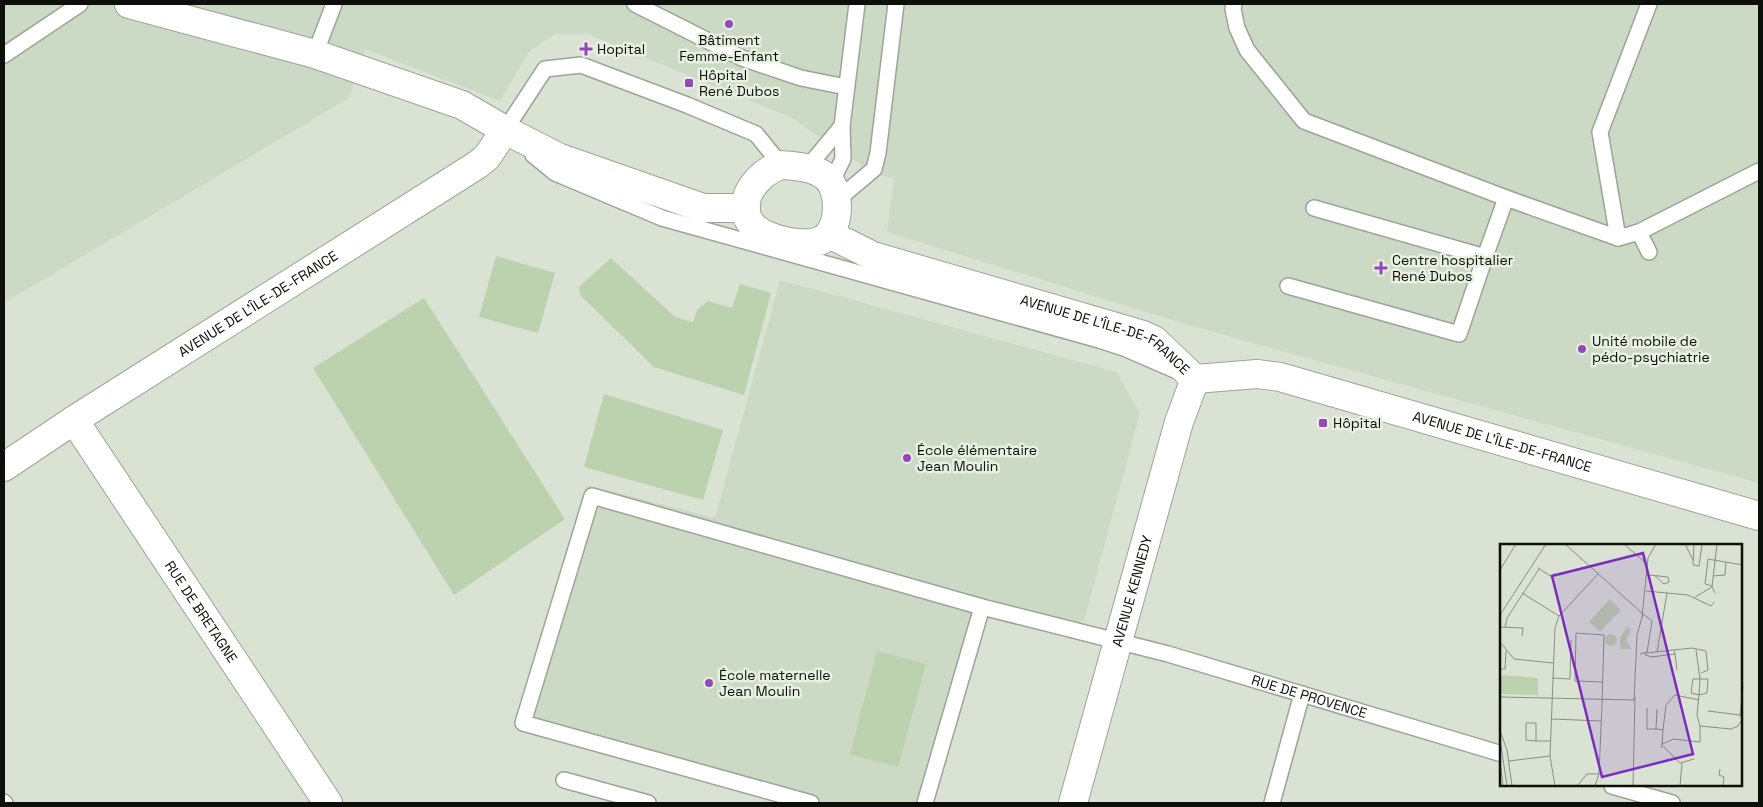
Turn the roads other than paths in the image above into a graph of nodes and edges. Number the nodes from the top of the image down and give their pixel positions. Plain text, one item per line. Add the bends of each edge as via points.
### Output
1 (80, 4) edge
2 (129, 4) edge
3 (334, 4) edge
4 (635, 4) edge
5 (857, 4) edge
6 (896, 4) edge
7 (1234, 4) edge
8 (1649, 4) edge
9 (189, 12) edge
10 (315, 54) junction
11 (4, 56) edge
12 (846, 87) junction
13 (842, 126) junction
14 (505, 130) junction
15 (794, 166) junction
16 (1759, 170) edge
17 (833, 192) junction
18 (1506, 198) junction
19 (746, 208) junction
20 (1314, 208) dead end
21 (1639, 232) junction
22 (1618, 238) junction
23 (840, 241) junction
24 (1649, 252) dead end
25 (1485, 257) junction
26 (825, 262) junction
27 (1288, 286) dead end
28 (1195, 379) junction
29 (74, 420) junction
30 (4, 467) edge
31 (1759, 516) edge
32 (982, 606) junction
33 (1117, 641) junction
34 (1302, 694) junction
35 (1500, 753) edge
36 (564, 780) dead end
37 (1616, 787) edge
38 (328, 803) edge
39 (648, 803) edge
40 (811, 803) edge
41 (926, 803) edge
42 (1073, 803) edge
43 (1272, 803) edge
44 (1672, 803) edge

1 - 11 lane
2 - 9 street
3 - 10 lane
4 - 12 lane via 742,58 801,78
5 - 12 lane
6 - 17 lane via 874,169
7 - 18 lane via 1237,28 1248,50 1304,121
8 - 22 lane via 1600,132
9 - 10 street
10 - 14 street via 462,105
12 - 13 lane
13 - 15 lane
13 - 17 lane via 843,159
14 - 15 lane via 545,69 581,65 756,134
14 - 19 street via 560,158 703,208
14 - 26 lane via 555,173 662,218
14 - 29 street, AVENUE DE L'ÎLE-DE-FRANCE via 487,157 477,165
15 - 17 street via 824,175
15 - 19 street via 762,173 749,193
16 - 21 lane
17 - 23 street via 834,224
18 - 22 lane
18 - 25 lane
19 - 23 street via 754,227 776,238 800,244
20 - 25 lane
21 - 22 lane
21 - 24 lane
23 - 26 lane
23 - 28 street, AVENUE DE L'ÎLE-DE-FRANCE via 873,256 1143,335 1154,340
25 - 27 lane via 1459,334
26 - 28 lane via 1124,348
28 - 31 street, AVENUE DE L'ÎLE-DE-FRANCE via 1257,374 1280,377
28 - 33 street, AVENUE KENNEDY via 1179,422
29 - 30 street, AVENUE DE L'ÎLE-DE-FRANCE
29 - 38 street, RUE DE BRETAGNE
32 - 33 lane, RUE DE PROVENCE
32 - 40 lane, RUE DE PROVENCE via 592,496 523,723
32 - 41 lane
33 - 34 lane, RUE DE PROVENCE
33 - 42 street, AVENUE KENNEDY
34 - 35 lane, RUE DE PROVENCE
34 - 43 lane
36 - 39 lane
37 - 44 lane

